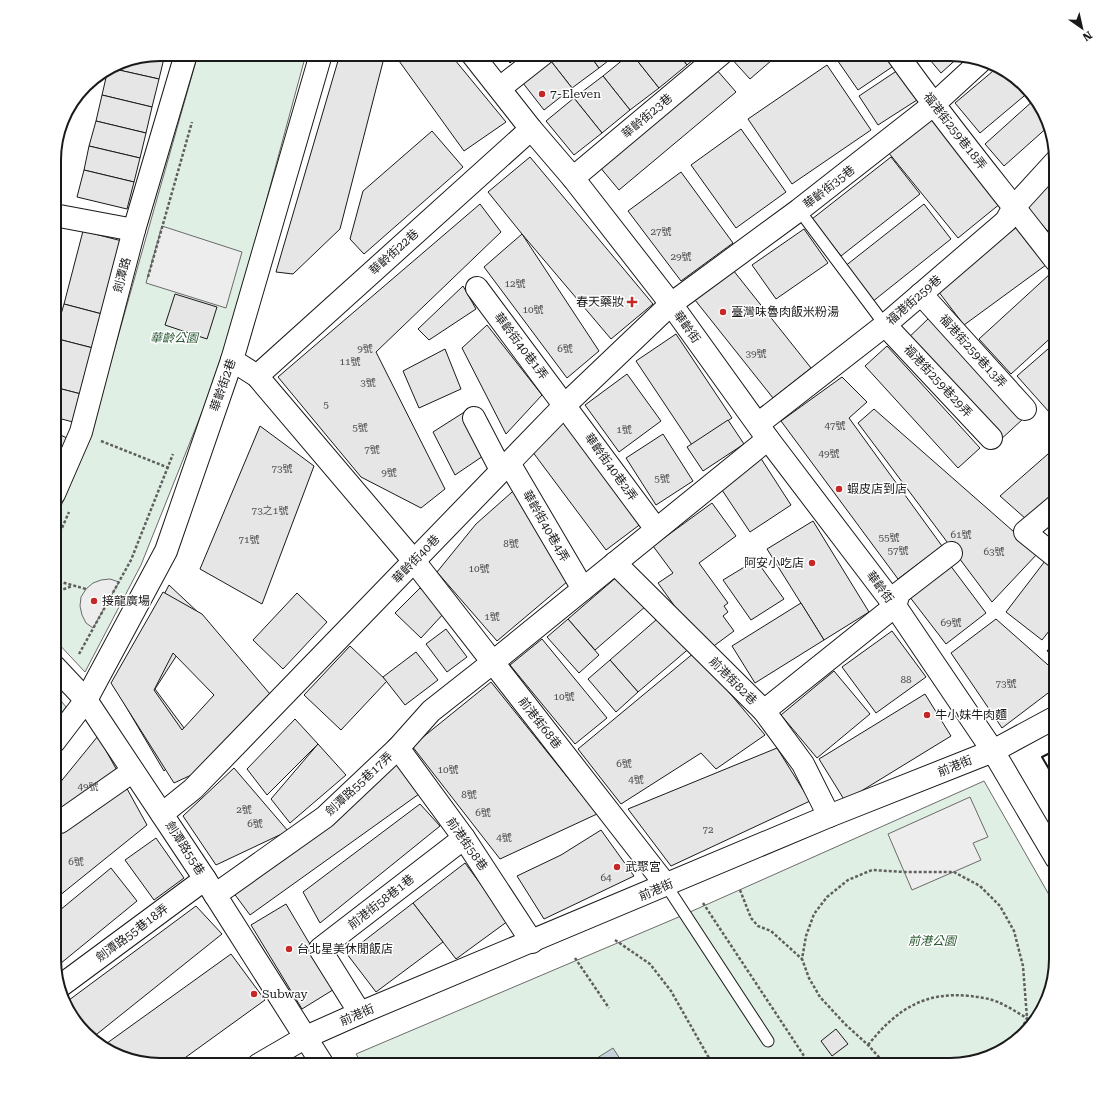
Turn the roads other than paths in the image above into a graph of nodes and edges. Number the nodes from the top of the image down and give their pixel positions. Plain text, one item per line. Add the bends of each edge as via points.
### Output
1 (184, 61) edge
2 (319, 61) edge
3 (478, 61) edge
4 (534, 61) edge
5 (713, 61) edge
6 (902, 61) edge
7 (978, 65) edge
8 (500, 88) junction
9 (933, 105) junction
10 (531, 128) junction
11 (1049, 169) edge
12 (573, 178) junction
13 (1014, 207) junction
14 (799, 210) junction
15 (61, 216) edge
16 (134, 230) junction
17 (1049, 252) edge
18 (477, 288) dead end
19 (921, 294) junction
20 (671, 304) junction
21 (885, 326) junction
22 (232, 360) junction
23 (256, 376) junction
24 (565, 405) junction
25 (1025, 409) dead end
26 (474, 418) dead end
27 (763, 431) junction
28 (991, 438) dead end
29 (505, 466) junction
30 (61, 478) edge
31 (1049, 512) edge
32 (656, 529) junction
33 (1049, 551) edge
34 (951, 553) dead end
35 (414, 561) junction
36 (615, 563) junction
37 (583, 589) junction
38 (895, 606) junction
39 (492, 663) junction
40 (61, 673) edge
41 (86, 700) junction
42 (764, 711) junction
43 (1049, 721) edge
44 (61, 733) edge
45 (398, 748) junction
46 (993, 751) junction
47 (133, 771) junction
48 (162, 814) junction
49 (829, 816) junction
50 (61, 821) edge
51 (464, 838) junction
52 (1049, 846) edge
53 (666, 885) junction
54 (210, 887) junction
55 (532, 942) junction
56 (64, 984) edge
57 (360, 1013) junction
58 (306, 1037) junction
59 (768, 1041) dead end
60 (270, 1058) edge
61 (319, 1058) edge

1 - 16 street, 劍潭路
2 - 22 street, 華齡街2巷
3 - 8 street, 華齡街
4 - 8 street
5 - 12 street, 華齡街23巷
6 - 9 street, 福港街259巷18弄
7 - 9 street, 華齡街35巷
8 - 10 street, 華齡街
9 - 13 street, 福港街259巷18弄
9 - 14 street, 華齡街35巷
10 - 12 street, 華齡街
10 - 23 street, 華齡街22巷
11 - 13 street, 福港街259巷
12 - 20 street, 華齡街
13 - 17 street
13 - 19 street, 福港街259巷 via 1006,221
14 - 20 street, 華齡街35巷
14 - 21 lane
15 - 16 street
16 - 30 street, 劍潭路 via 81,432
18 - 24 street, 華齡街40巷1弄
19 - 21 street, 福港街259巷
19 - 25 street, 福港街259巷13弄
20 - 24 street, 華齡街40巷
20 - 27 street, 華齡街
21 - 27 street, 福港街259巷
21 - 28 street, 福港街259巷29弄
22 - 23 street, 前港街68巷
22 - 41 street, 華齡街2巷 via 166,551
23 - 35 street, 前港街68巷
24 - 29 street, 華齡街40巷
24 - 32 street, 華齡街40巷2弄
26 - 29 street, 華齡街40巷4弄
27 - 32 street, 福港街259巷
27 - 38 street, 華齡街
29 - 35 street, 華齡街40巷
29 - 37 street, 華齡街40巷4弄
31 - 33 street via 1026,532
32 - 36 street, 福港街259巷
34 - 38 street, 華齡街 via 899,592
35 - 39 street, 前港街68巷
35 - 48 street, 華齡街40巷 via 193,788
36 - 37 street, 劍潭路55巷17弄
36 - 42 street, 前港街82巷
37 - 39 street, 劍潭路55巷17弄
38 - 42 street, 華齡街
38 - 46 street, 華齡街
39 - 45 street, 劍潭路55巷17弄 via 431,711
39 - 53 street, 前港街68巷
40 - 41 street, 劍潭路55巷
41 - 44 street, 華齡街2巷
41 - 47 street, 劍潭路55巷
42 - 49 street, 前港街82巷 via 803,764
43 - 46 street, 前港街
45 - 51 street, 前港街58巷
45 - 54 street, 劍潭路55巷17弄 via 325,817
46 - 49 street, 前港街
46 - 52 street, 華齡街
47 - 48 street, 劍潭路55巷
47 - 50 street
48 - 54 street, 劍潭路55巷
49 - 53 street, 前港街
51 - 55 street, 前港街58巷
51 - 57 street, 前港街58巷1巷 via 320,949
53 - 55 street, 前港街
53 - 59 lane
54 - 56 street, 劍潭路55巷18弄
54 - 58 street, 劍潭路55巷
55 - 57 street, 前港街
57 - 58 street, 前港街
58 - 60 street, 前港街
58 - 61 street, 劍潭路55巷

